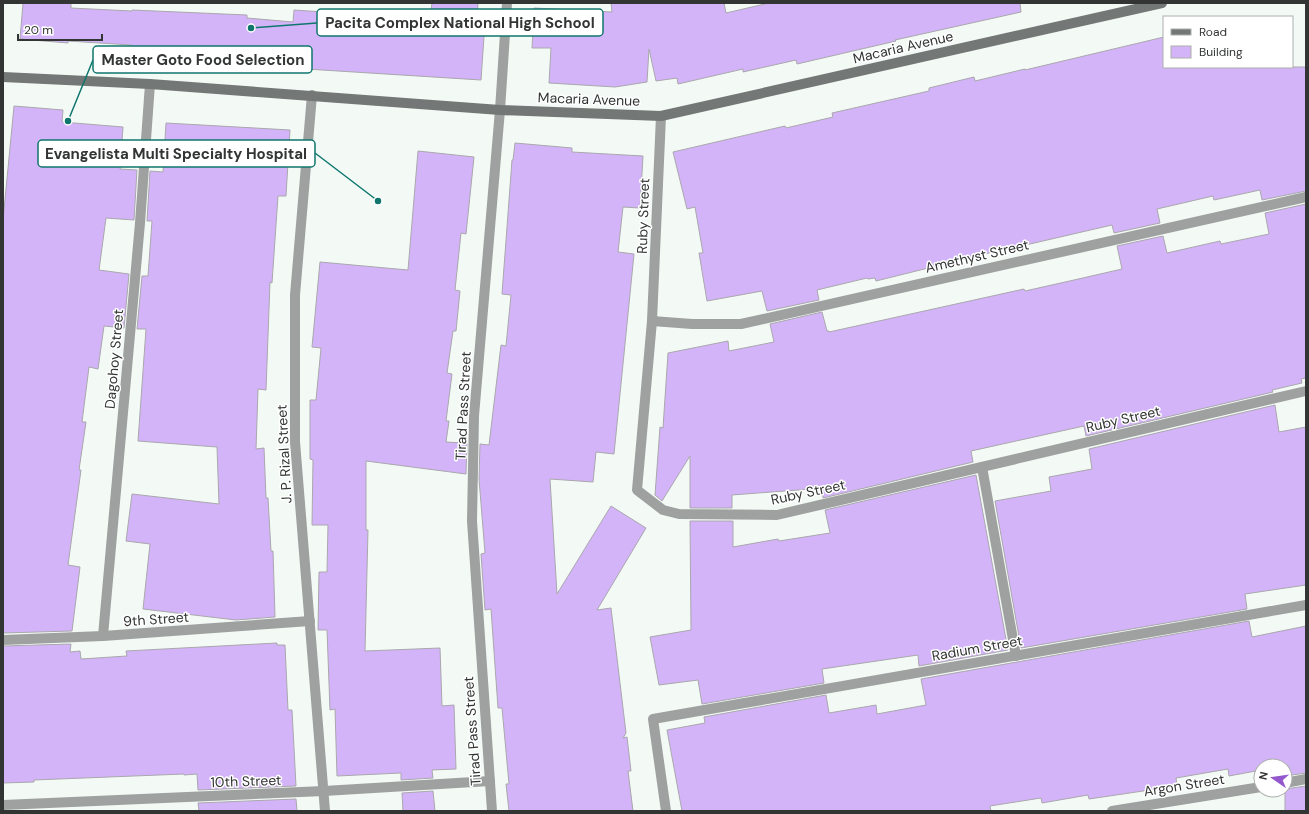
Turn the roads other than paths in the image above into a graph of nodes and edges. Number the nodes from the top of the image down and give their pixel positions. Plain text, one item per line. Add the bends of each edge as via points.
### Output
1 (507, 3) edge
2 (1162, 3) edge
3 (3, 77) edge
4 (150, 84) junction
5 (312, 95) junction
6 (500, 110) junction
7 (661, 116) junction
8 (1306, 197) edge
9 (652, 321) junction
10 (1306, 391) edge
11 (982, 467) junction
12 (1306, 605) edge
13 (310, 621) junction
14 (103, 636) junction
15 (3, 640) edge
16 (1016, 656) junction
17 (1306, 779) edge
18 (490, 781) junction
19 (1293, 781) edge
20 (1253, 788) edge
21 (324, 792) junction
22 (3, 805) edge
23 (325, 811) edge
24 (492, 811) edge
25 (666, 811) edge
26 (1112, 811) edge

1 - 6 street, Tirad Pass Street
2 - 7 street, Macaria Avenue
3 - 4 street, Macaria Avenue
4 - 5 street, Macaria Avenue
4 - 14 street, Dagohoy Street
5 - 6 street, Macaria Avenue
5 - 13 street, J. P. Rizal Street via 295,295 295,442
6 - 7 street, Macaria Avenue
6 - 18 street, Tirad Pass Street via 474,416 472,521
7 - 9 street, Ruby Street
8 - 9 street, Amethyst Street via 741,324
9 - 11 street, Ruby Street via 637,490 663,510 680,514 777,515
10 - 11 street, Ruby Street
11 - 16 street
12 - 16 street, Radium Street
13 - 14 street, 9th Street
13 - 21 street, J. P. Rizal Street
14 - 15 street, 9th Street
16 - 25 street, Radium Street via 653,719
17 - 19 street
18 - 21 street, 10th Street
18 - 24 street, Tirad Pass Street
20 - 26 street, Argon Street
21 - 22 street, 10th Street
21 - 23 street, J. P. Rizal Street

